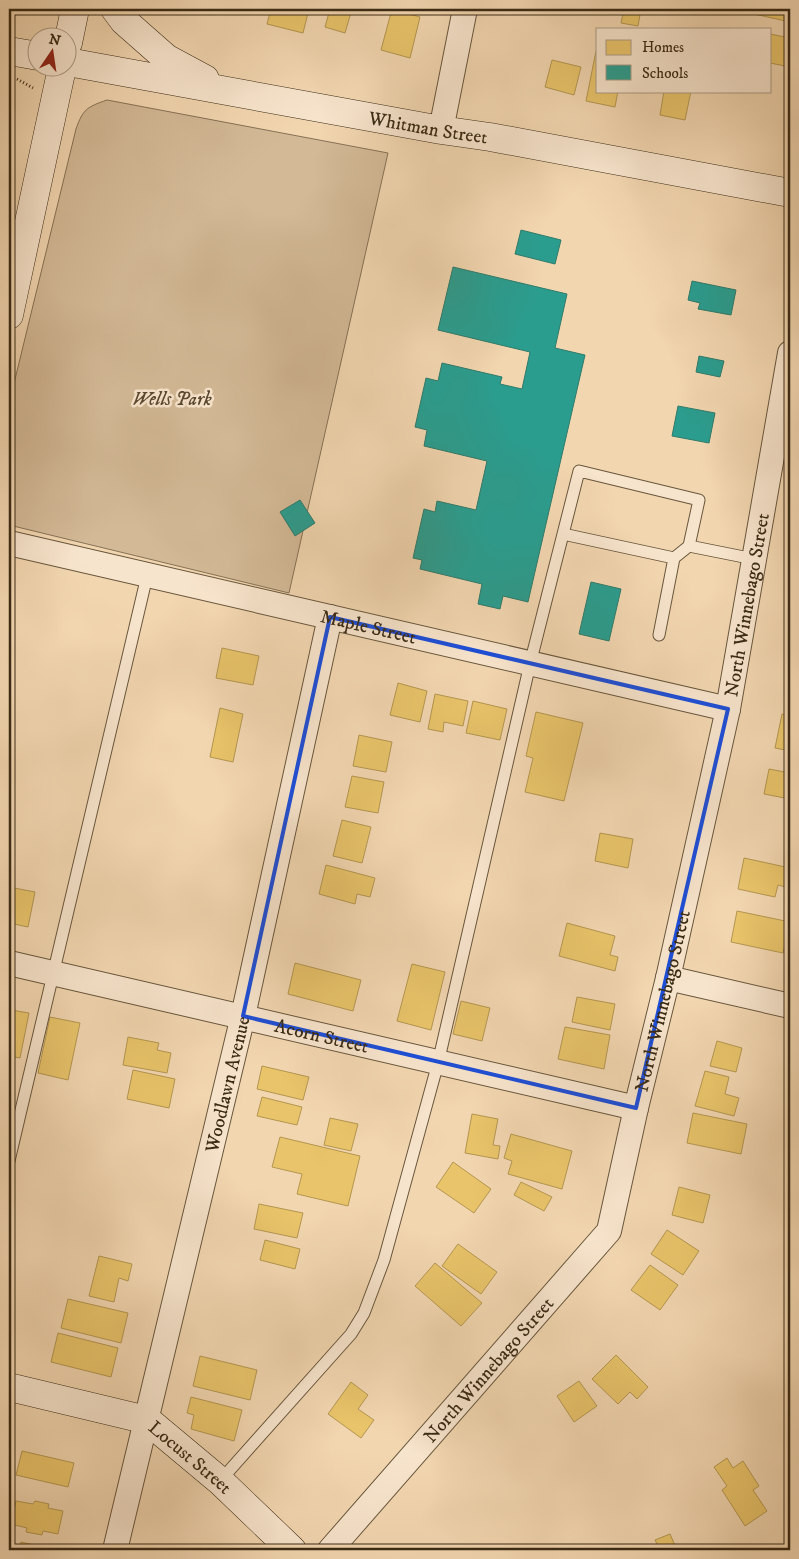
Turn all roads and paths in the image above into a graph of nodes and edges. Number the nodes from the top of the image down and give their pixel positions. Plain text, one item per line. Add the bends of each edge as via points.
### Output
1 (75, 9) edge
2 (115, 9) edge
3 (466, 9) edge
4 (71, 28) edge
5 (9, 51) edge
6 (28, 54) edge
7 (78, 64) edge
8 (60, 78) edge
9 (226, 90) junction
10 (441, 130) junction
11 (790, 193) edge
12 (9, 315) edge
13 (790, 353) edge
14 (563, 534) junction
15 (9, 543) edge
16 (689, 546) junction
17 (674, 558) junction
18 (754, 559) junction
19 (147, 576) junction
20 (330, 617) junction
21 (659, 636) dead end
22 (530, 664) junction
23 (728, 709) junction
24 (9, 963) edge
25 (52, 974) junction
26 (668, 978) junction
27 (790, 1006) edge
28 (243, 1016) junction
29 (438, 1063) junction
30 (636, 1108) junction
31 (9, 1161) edge
32 (9, 1387) edge
33 (147, 1420) junction
34 (220, 1482) junction
35 (116, 1550) edge
36 (292, 1550) edge
37 (330, 1550) edge

1 - 4 main road
2 - 9 main road via 166,58
3 - 10 street
5 - 6 main road
7 - 9 main road, Whitman Street
8 - 12 main road
9 - 10 main road, Whitman Street
10 - 11 main road, Whitman Street via 490,136
13 - 18 street, North Winnebago Street
14 - 16 lane via 579,471 699,500
14 - 17 lane
14 - 22 lane
15 - 19 street, Maple Street
16 - 17 lane
16 - 18 lane
17 - 21 lane
18 - 23 street, North Winnebago Street
19 - 20 street, Maple Street
19 - 25 lane
20 - 22 street, Maple Street
20 - 28 street, Woodlawn Avenue
22 - 23 street, Maple Street
22 - 29 lane
23 - 26 street, North Winnebago Street
24 - 25 street, Acorn Street
25 - 28 street, Acorn Street
25 - 31 lane
26 - 27 street
26 - 30 street, North Winnebago Street
28 - 29 street, Acorn Street
28 - 33 street, Woodlawn Avenue
29 - 30 street, Acorn Street
29 - 34 lane via 384,1260 364,1313 351,1334
30 - 37 street, North Winnebago Street via 610,1231
32 - 33 main road, Locust Street
33 - 34 main road, Locust Street
33 - 35 street, Woodlawn Avenue
34 - 36 main road, Locust Street

